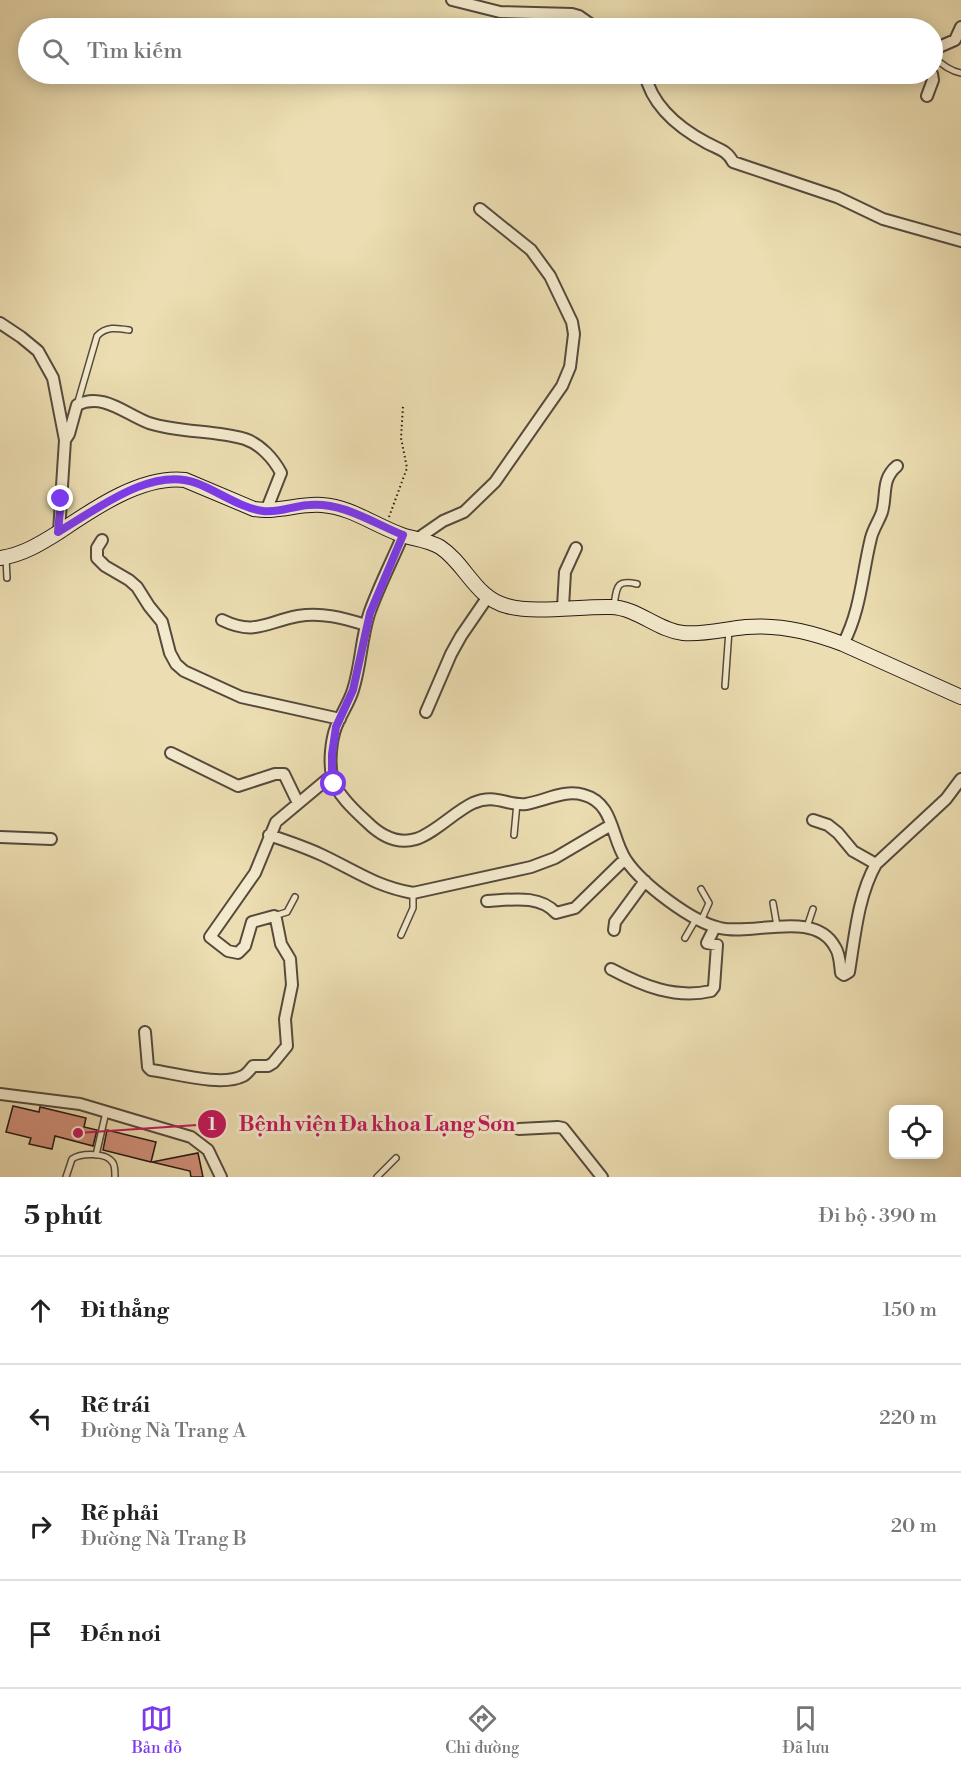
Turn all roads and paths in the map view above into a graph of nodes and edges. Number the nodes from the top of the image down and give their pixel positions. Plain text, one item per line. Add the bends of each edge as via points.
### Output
1 (452, 0) edge
2 (582, 18) edge
3 (961, 27) edge
4 (943, 46) edge
5 (943, 64) edge
6 (961, 73) edge
7 (649, 84) edge
8 (932, 84) edge
9 (927, 96) dead end
10 (480, 209) dead end
11 (961, 241) edge
12 (0, 323) edge
13 (129, 330) dead end
14 (77, 405) junction
15 (403, 406) dead end
16 (65, 440) junction
17 (897, 466) dead end
18 (266, 511) junction
19 (384, 528) junction
20 (58, 532) junction
21 (403, 535) junction
22 (417, 538) junction
23 (102, 540) dead end
24 (576, 548) dead end
25 (3, 557) edge
26 (7, 578) dead end
27 (637, 584) dead end
28 (487, 598) junction
29 (563, 607) junction
30 (614, 607) junction
31 (222, 620) dead end
32 (366, 625) junction
33 (729, 629) junction
34 (843, 644) junction
35 (725, 686) dead end
36 (961, 697) edge
37 (426, 712) dead end
38 (340, 719) junction
39 (171, 753) dead end
40 (332, 776) junction
41 (961, 779) edge
42 (298, 803) junction
43 (517, 803) junction
44 (813, 820) dead end
45 (611, 825) junction
46 (269, 835) junction
47 (514, 835) dead end
48 (0, 837) edge
49 (51, 839) dead end
50 (625, 859) junction
51 (876, 864) junction
52 (645, 882) junction
53 (701, 889) dead end
54 (413, 893) junction
55 (295, 897) dead end
56 (487, 901) dead end
57 (773, 903) dead end
58 (813, 909) dead end
59 (274, 916) junction
60 (699, 920) junction
61 (777, 926) junction
62 (715, 927) junction
63 (807, 927) junction
64 (614, 930) dead end
65 (401, 935) dead end
66 (685, 938) dead end
67 (611, 969) dead end
68 (145, 1032) dead end
69 (0, 1094) edge
70 (106, 1112) junction
71 (519, 1129) dead end
72 (96, 1155) junction
73 (396, 1158) dead end
74 (66, 1177) edge
75 (115, 1177) edge
76 (221, 1177) edge
77 (376, 1177) edge
78 (602, 1177) edge

1 - 2 street via 500,12 572,14
3 - 4 street via 955,40
5 - 6 lane
7 - 11 street via 658,103 672,119 727,152 733,162 837,197 883,219
8 - 9 street
10 - 22 street via 531,250 550,276 573,328 570,367 562,387 495,482 464,512
12 - 16 street via 38,351 46,364 53,378
13 - 14 lane via 114,328 97,336
14 - 16 street
14 - 18 street via 92,399 150,423 246,439 261,448 281,473
15 - 19 path via 401,438 407,468
16 - 20 street
17 - 34 street via 887,477 857,614
18 - 19 street via 334,506
18 - 20 street via 175,479 128,492
19 - 21 street
20 - 25 street via 27,551
21 - 22 street
21 - 32 street
22 - 28 street via 441,548
23 - 38 street via 97,558 137,587 162,622 170,653 184,671 241,697
24 - 29 street via 565,572
25 - 26 lane
27 - 30 lane via 621,583
28 - 29 street via 520,609
28 - 37 street via 451,654
29 - 30 street
30 - 33 street via 682,633
31 - 32 street via 237,627 254,627 327,614
32 - 38 street via 358,675
33 - 34 street via 783,627
33 - 35 lane
34 - 36 street
38 - 40 street via 334,735
39 - 42 street via 238,786 284,774
40 - 42 street
40 - 43 street via 348,804 378,833 403,841 423,835 487,798
41 - 51 street via 946,799
42 - 46 street via 276,822
43 - 45 street via 581,794 600,802
43 - 47 lane
44 - 51 street via 828,825 853,850
45 - 50 street
45 - 54 street via 555,858 531,867
46 - 54 street via 325,856 369,881
46 - 59 street via 255,873 210,937 228,951 238,953 245,946 252,922
48 - 49 street
50 - 52 street
50 - 56 street via 575,908 567,911 556,913 534,900
51 - 63 street via 861,905 848,974 841,973 836,947 821,932
52 - 60 street
52 - 64 street via 615,922
53 - 60 lane via 709,903
54 - 65 lane via 413,908
55 - 59 lane via 287,912
57 - 61 lane
58 - 63 lane
59 - 68 street via 281,944 290,959 292,986 285,1019 286,1046 273,1063 263,1068 253,1066 244,1076 225,1079 205,1080 152,1070 148,1067
60 - 62 street
60 - 66 lane
61 - 62 street
61 - 63 street
62 - 67 street via 707,943 717,945 711,991 674,993 631,980
69 - 70 street via 58,1100
70 - 72 lane
70 - 76 street via 199,1141 214,1159
71 - 78 street via 563,1128
72 - 74 lane via 77,1155
72 - 75 lane via 113,1163
73 - 77 lane

